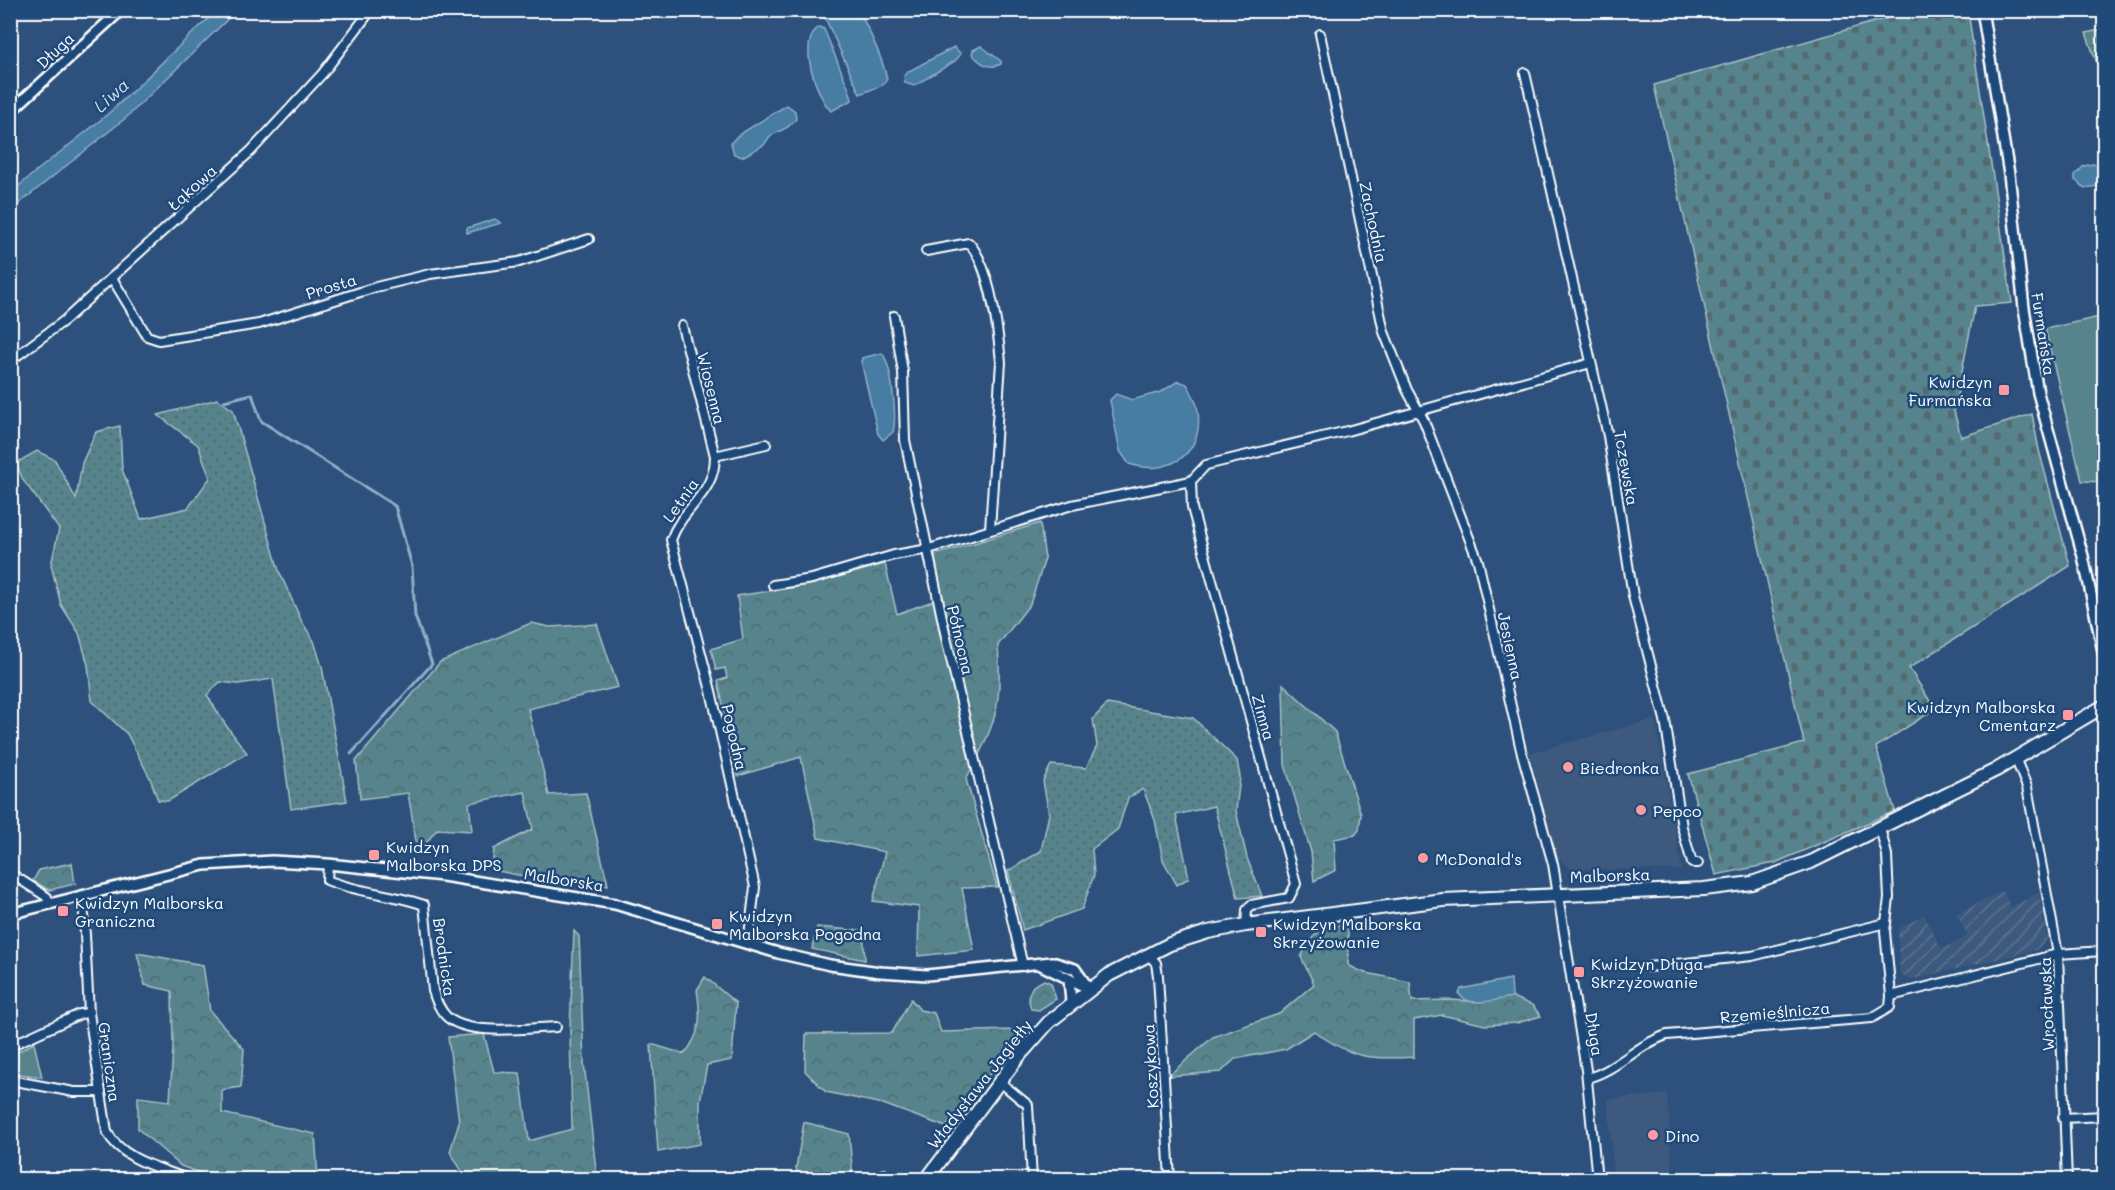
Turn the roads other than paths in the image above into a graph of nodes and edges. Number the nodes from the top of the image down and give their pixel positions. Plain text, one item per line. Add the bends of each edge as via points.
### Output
1 (121, 10) edge
2 (371, 10) edge
3 (1982, 10) edge
4 (1320, 34) dead end
5 (1525, 73) dead end
6 (10, 112) edge
7 (589, 239) dead end
8 (926, 251) dead end
9 (112, 278) junction
10 (894, 316) dead end
11 (682, 326) dead end
12 (10, 361) edge
13 (1592, 363) junction
14 (1419, 411) junction
15 (766, 444) dead end
16 (715, 456) junction
17 (1191, 481) junction
18 (990, 529) junction
19 (671, 540) joint
20 (928, 549) junction
21 (10, 584) edge
22 (773, 585) dead end
23 (10, 602) edge
24 (2104, 656) edge
25 (2104, 706) edge
26 (2016, 760) junction
27 (1880, 828) junction
28 (1698, 863) dead end
29 (328, 864) junction
30 (10, 873) edge
31 (1558, 894) junction
32 (83, 897) junction
33 (49, 905) junction
34 (10, 914) edge
35 (1886, 923) junction
36 (1246, 925) junction
37 (748, 943) junction
38 (2104, 951) edge
39 (1148, 954) junction
40 (2058, 954) junction
41 (1039, 964) junction
42 (1023, 966) junction
43 (1648, 967) dead end
44 (1069, 979) junction
45 (1089, 989) junction
46 (1892, 996) junction
47 (1071, 1002) junction
48 (89, 1012) junction
49 (556, 1027) dead end
50 (10, 1046) edge
51 (1587, 1077) junction
52 (10, 1080) edge
53 (1000, 1082) junction
54 (99, 1092) junction
55 (2104, 1116) edge
56 (2063, 1118) junction
57 (190, 1179) edge
58 (926, 1179) edge
59 (1032, 1179) edge
60 (1170, 1179) edge
61 (1597, 1179) edge
62 (2067, 1179) edge

1 - 6 street, Długa
2 - 9 street, Łąkowa via 323,73 267,136
3 - 24 street, Furmańska via 2038,393 2083,556
4 - 14 street, Zachodnia via 1384,332
5 - 13 street, Tczewska
7 - 9 street, Prosta via 519,262 429,274 376,287 259,324 159,340 147,336
8 - 18 street via 961,243 969,243 975,250 999,339 1001,362
9 - 12 street, Łąkowa
10 - 20 street, Północna via 903,372 905,441
11 - 16 street, Wiosenna
13 - 14 street
13 - 28 street, Tczewska via 1617,480 1633,596 1665,720 1682,827 1692,863
14 - 17 street via 1206,465
14 - 31 street, Jesienna via 1478,561
15 - 16 street
16 - 19 street, Letnia via 715,471 708,485 674,530
17 - 18 street via 1072,505
17 - 36 street, Zimna via 1192,508 1296,884 1289,898 1251,905
18 - 20 street
19 - 37 street, Pogodna via 711,691 755,887
20 - 22 street
20 - 42 street, Północna
21 - 23 street
25 - 26 main road, Malborska
26 - 27 main road, Malborska
26 - 40 street, Wrocławska via 2027,787
27 - 31 main road, Malborska via 1811,862 1752,883 1704,889
27 - 35 street via 1887,855
29 - 32 street, Malborska via 272,861 204,865
29 - 37 street, Malborska via 443,876 603,902
29 - 49 street, Brodnicka via 327,880 334,883 424,905 433,991 451,1020 476,1028
30 - 33 street via 46,897
31 - 36 main road, Malborska via 1443,900
31 - 51 street, Długa
32 - 33 street, Malborska
32 - 48 street, Graniczna
33 - 34 street, Malborska
35 - 43 street via 1752,956
35 - 46 street
36 - 39 main road, Malborska via 1208,932
37 - 42 street, Malborska via 830,965 880,972 927,975
38 - 40 street
39 - 45 main road, Malborska
39 - 60 street, Koszykowa via 1156,963 1158,976
40 - 46 street
40 - 56 street, Wrocławska
41 - 42 street, Malborska
41 - 44 street
41 - 45 street, Malborska via 1052,962 1075,969
44 - 45 street
44 - 47 street
45 - 47 main road, Władysława Jagiełły
46 - 51 street, Rzemieślnicza via 1890,1007 1872,1018 1667,1035 1651,1040 1597,1075
47 - 53 main road, Władysława Jagiełły via 1048,1022
48 - 50 street
48 - 54 street, Graniczna
51 - 61 street, Długa
52 - 54 street via 74,1092
53 - 58 main road, Władysława Jagiełły
53 - 59 street via 1028,1105
54 - 57 street, Graniczna via 107,1132 115,1146 125,1154
55 - 56 street
56 - 62 street, Wrocławska

